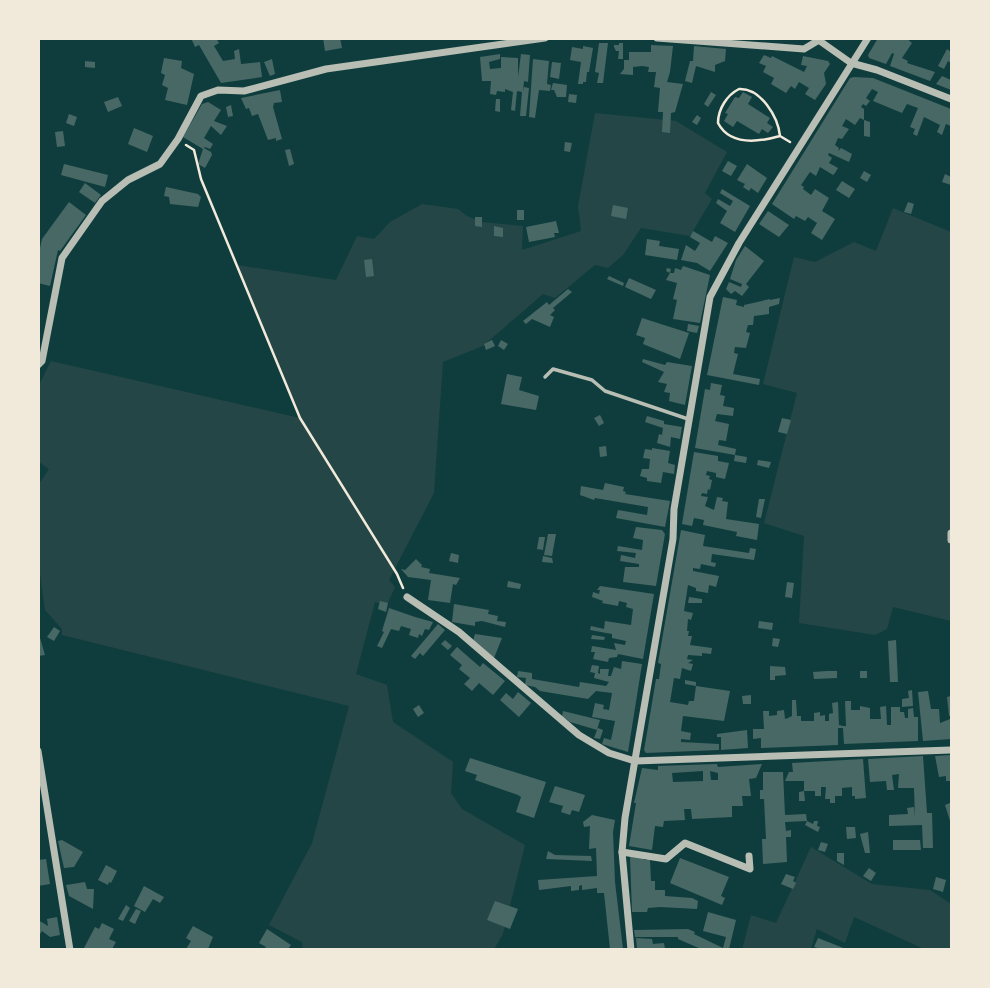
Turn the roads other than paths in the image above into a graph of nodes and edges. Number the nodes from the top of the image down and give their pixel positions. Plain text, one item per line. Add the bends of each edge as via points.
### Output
1 (545, 38) edge
2 (657, 38) edge
3 (868, 38) edge
4 (818, 39) edge
5 (851, 63) junction
6 (951, 99) edge
7 (38, 365) edge
8 (545, 377) dead end
9 (690, 419) junction
10 (951, 533) edge
11 (951, 540) edge
12 (407, 597) road end
13 (951, 750) edge
14 (38, 751) edge
15 (635, 761) junction
16 (622, 852) junction
17 (749, 856) dead end
18 (70, 950) edge
19 (631, 950) edge

1 - 7 street via 326,69 244,91 218,90 201,96 160,164 128,180 102,201 62,258
2 - 4 street via 804,49
3 - 5 street
4 - 5 street
5 - 6 street
5 - 9 street via 734,250 710,297
8 - 9 lane via 553,369 592,380 605,391
9 - 15 street
10 - 11 street
12 - 15 street via 459,632 579,736
13 - 15 street
14 - 18 street
15 - 16 street
16 - 17 street via 666,859 685,843 750,869
16 - 19 street

